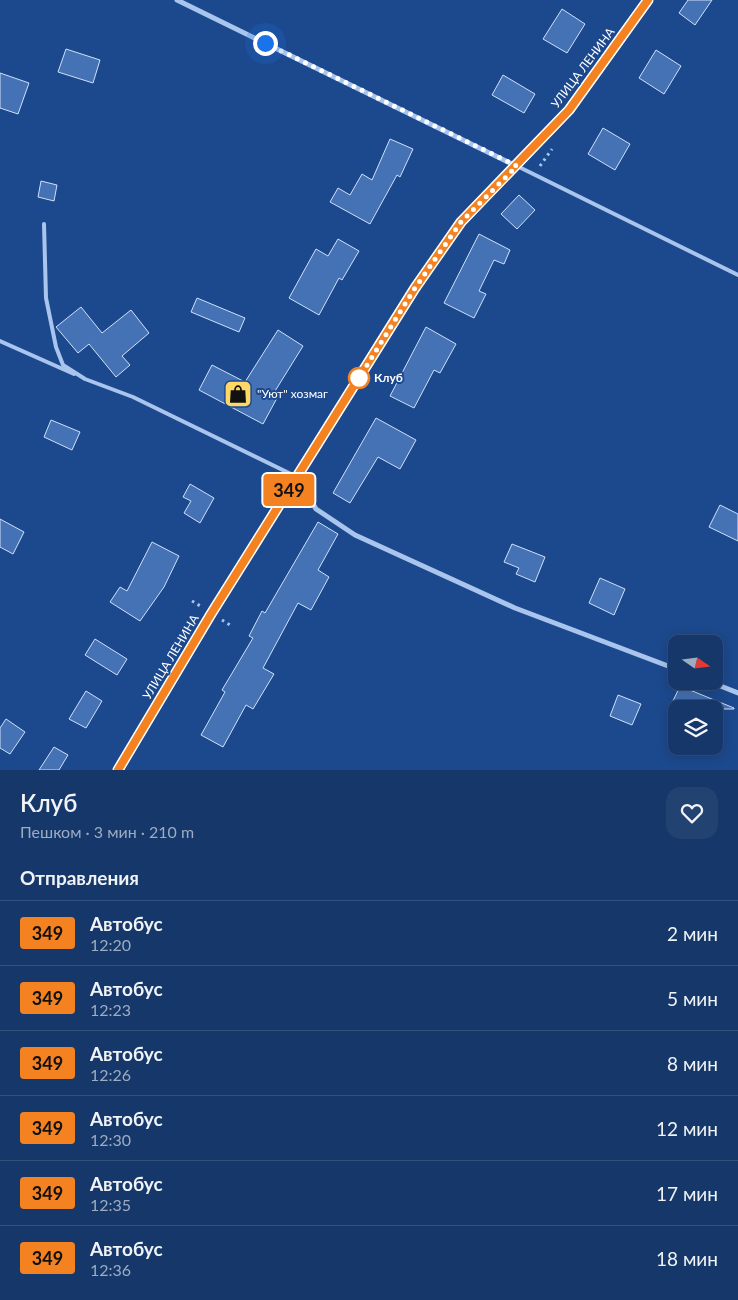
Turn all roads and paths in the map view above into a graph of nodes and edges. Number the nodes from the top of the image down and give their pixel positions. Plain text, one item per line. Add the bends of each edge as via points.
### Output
1 (177, 0) edge
2 (648, 0) edge
3 (517, 166) junction
4 (44, 224) dead end
5 (738, 275) edge
6 (0, 341) edge
7 (85, 379) junction
8 (297, 477) junction
9 (668, 666) edge
10 (723, 687) edge
11 (738, 693) edge
12 (118, 770) edge

1 - 3 street
2 - 3 main road, УЛИЦА ЛЕНИНА via 569,110
3 - 5 lane
3 - 8 main road, УЛИЦА ЛЕНИНА via 461,222 415,288
4 - 7 lane via 46,298 56,347 63,365
6 - 7 lane
7 - 8 lane via 133,397
8 - 9 street via 316,509 355,536 515,608
8 - 12 main road, УЛИЦА ЛЕНИНА
10 - 11 street

